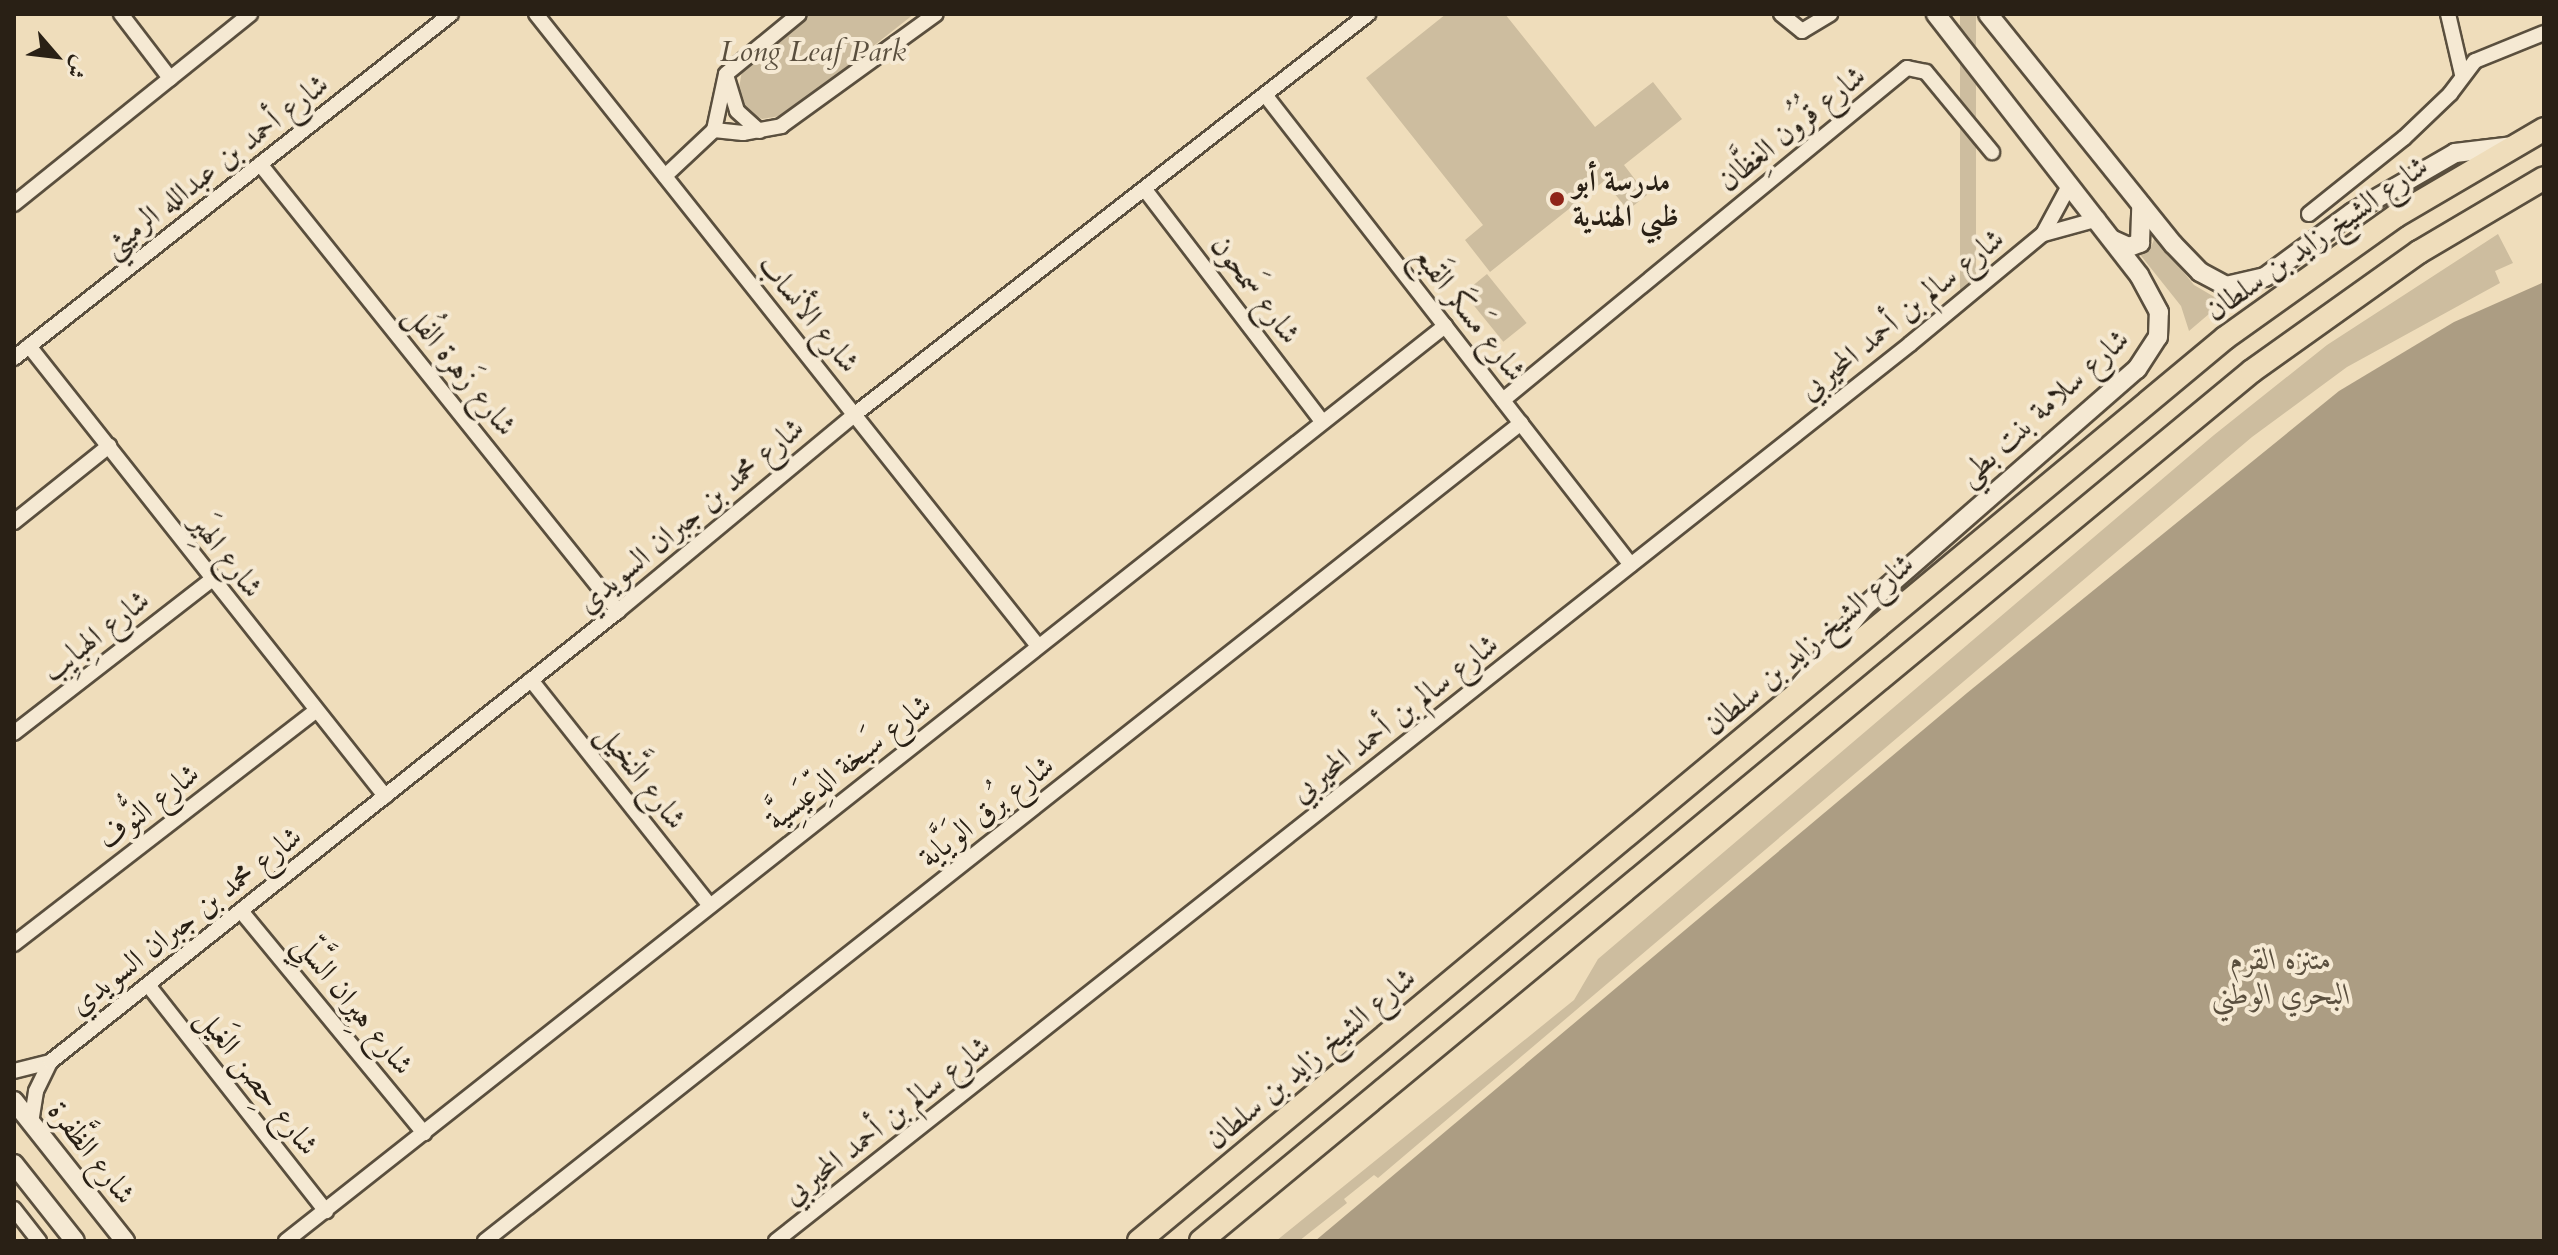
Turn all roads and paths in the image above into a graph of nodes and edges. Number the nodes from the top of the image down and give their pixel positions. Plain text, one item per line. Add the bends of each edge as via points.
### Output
1 (121, 14) edge
2 (250, 14) edge
3 (451, 14) edge
4 (536, 14) edge
5 (799, 14) edge
6 (936, 14) edge
7 (1368, 14) edge
8 (1781, 14) edge
9 (1830, 14) edge
10 (1936, 14) edge
11 (2448, 14) edge
12 (1993, 17) edge
13 (2544, 33) edge
14 (726, 74) junction
15 (2462, 74) junction
16 (170, 78) junction
17 (1266, 96) junction
18 (2544, 129) edge
19 (714, 130) junction
20 (759, 131) junction
21 (2514, 146) junction
22 (1992, 152) dead end
23 (260, 164) junction
24 (665, 176) junction
25 (2544, 178) edge
26 (2070, 184) junction
27 (1146, 191) junction
28 (14, 204) edge
29 (2141, 205) junction
30 (2309, 214) dead end
31 (2098, 219) junction
32 (2043, 234) junction
33 (2113, 240) junction
34 (1445, 326) junction
35 (29, 346) junction
36 (14, 358) edge
37 (1503, 400) junction
38 (855, 414) junction
39 (1322, 421) junction
40 (1521, 423) junction
41 (109, 446) junction
42 (14, 522) edge
43 (1631, 565) junction
44 (210, 581) junction
45 (618, 611) junction
46 (1038, 646) junction
47 (531, 680) junction
48 (1789, 700) junction
49 (316, 711) junction
50 (14, 733) edge
51 (385, 796) junction
52 (710, 906) junction
53 (241, 911) junction
54 (14, 944) edge
55 (148, 985) junction
56 (50, 1062) junction
57 (14, 1071) edge
58 (14, 1101) edge
59 (31, 1123) junction
60 (424, 1133) junction
61 (14, 1164) edge
62 (14, 1209) edge
63 (326, 1211) junction
64 (19, 1227) edge
65 (39, 1241) edge
66 (75, 1241) edge
67 (125, 1241) edge
68 (286, 1241) edge
69 (485, 1241) edge
70 (776, 1241) edge
71 (1139, 1241) edge
72 (1201, 1241) edge

1 - 16 street
2 - 16 street
3 - 23 street, شارع أحمد بن عبدالله الرميثي
4 - 24 street, شارع الأنساب
5 - 14 street
6 - 20 street via 807,111
7 - 17 street, شارع محمد بن جبران السويدي
8 - 9 street via 1802,31
10 - 26 main road, شارع سلامة بنت بطي
11 - 15 street
12 - 29 main road
13 - 15 street via 2475,61
14 - 19 street
14 - 20 street via 732,103
15 - 30 street via 2450,94 2404,138
16 - 28 street
17 - 27 street, شارع محمد بن جبران السويدي
17 - 34 street, شارع مَسكَر القَبع
18 - 21 highway, شارع الشيخ زايد بن سلطان
19 - 20 street
19 - 24 street
21 - 29 main road via 2455,153 2353,212 2265,277 2239,286 2200,272
21 - 48 highway, شارع الشيخ زايد بن سلطان via 2396,216 2225,338
22 - 37 street, شارع قُرُون الغِظَّان via 1926,72 1907,68
23 - 35 street, شارع أحمد بن عبدالله الرميثي
23 - 45 street, شارع زَهرة الفُل
24 - 38 street, شارع الأنساب
25 - 72 highway via 2419,252 2252,371
26 - 31 main road, شارع سلامة بنت بطي
26 - 32 street, شارع سالم بن أحمد المحيربي
27 - 38 street, شارع محمد بن جبران السويدي
27 - 39 street, شارع سَمحون
29 - 33 main road via 2140,243 2129,247
31 - 32 street, شارع سالم بن أحمد المحيربي
31 - 33 main road, شارع سلامة بنت بطي
32 - 43 street, شارع سالم بن أحمد المحيربي
33 - 48 main road, شارع سلامة بنت بطي via 2159,312 2151,353 1855,615
34 - 37 street, شارع مَسكَر القَبع
34 - 39 street, شارع سَبخة الدِّعَيسِيَّة
35 - 36 street, شارع أحمد بن عبدالله الرميثي
35 - 41 street, شارع الهِيَر
37 - 40 street, شارع مَسكَر القَبع
38 - 45 street, شارع محمد بن جبران السويدي
38 - 46 street, شارع الأنساب
39 - 46 street, شارع سَبخة الدِّعَيسِيَّة
40 - 43 street, شارع مَسكَر القَبع
40 - 69 street, شارع بُرق الوَيَّاية
41 - 42 street
41 - 44 street, شارع الهِيَر
43 - 70 street, شارع سالم بن أحمد المحيربي
44 - 49 street, شارع الهِيَر
44 - 50 street, شارع الهِبايِب
45 - 47 street, شارع محمد بن جبران السويدي
46 - 52 street, شارع سَبخة الدِّعَيسِيَّة
47 - 51 street, شارع محمد بن جبران السويدي
47 - 52 street, شارع النَّخيل
48 - 71 highway, شارع الشيخ زايد بن سلطان
49 - 51 street, شارع الهِيَر
49 - 54 street, شارع النُّوف
51 - 53 street, شارع محمد بن جبران السويدي
52 - 60 street, شارع سَبخة الدِّعَيسِيَّة
53 - 55 street, شارع محمد بن جبران السويدي
53 - 60 street, شارع هِيران السَّلِّي
55 - 56 street, شارع محمد بن جبران السويدي
55 - 63 street, شارع حِصن الغَيل
56 - 57 street, شارع محمد بن جبران السويدي
56 - 59 street, شارع محمد بن جبران السويدي via 36,1091
58 - 59 main road, شارع الظَّفرة
59 - 67 main road, شارع الظَّفرة
60 - 63 street, شارع سَبخة الدِّعَيسِيَّة
61 - 66 main road
62 - 64 street
63 - 68 street, شارع سَبخة الدِّعَيسِيَّة
64 - 65 street

